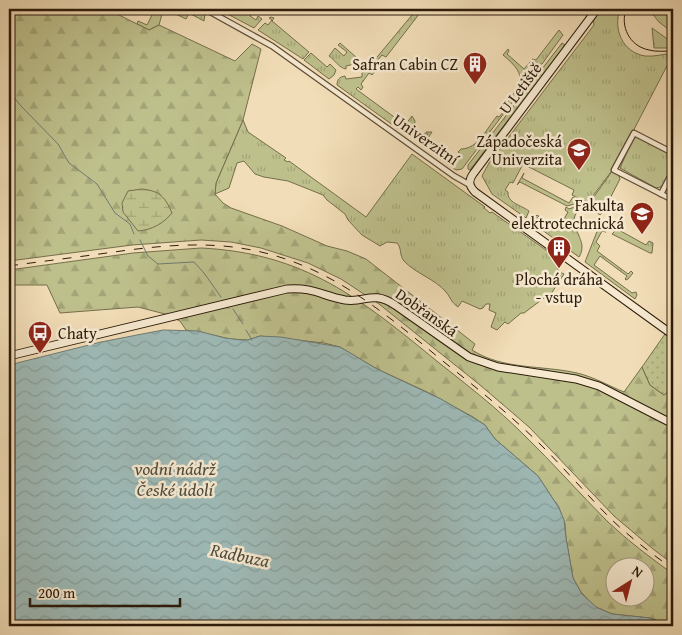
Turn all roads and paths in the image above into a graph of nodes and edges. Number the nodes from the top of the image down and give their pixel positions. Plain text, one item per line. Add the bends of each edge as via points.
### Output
1 (205, 9) edge
2 (597, 9) edge
3 (637, 9) edge
4 (649, 9) edge
5 (673, 153) edge
6 (673, 171) edge
7 (470, 185) junction
8 (661, 194) junction
9 (673, 200) edge
10 (673, 336) edge
11 (9, 356) edge
12 (673, 424) edge

1 - 7 street, Univerzitní via 272,46
2 - 7 street, U Letiště via 472,174
3 - 4 street
5 - 8 street via 634,133 614,170
6 - 8 street
7 - 10 street, Univerzitní via 475,192
8 - 9 street
11 - 12 street, Dobřanská via 287,289 309,289 343,299 382,298 469,357 498,367 576,379 599,386

